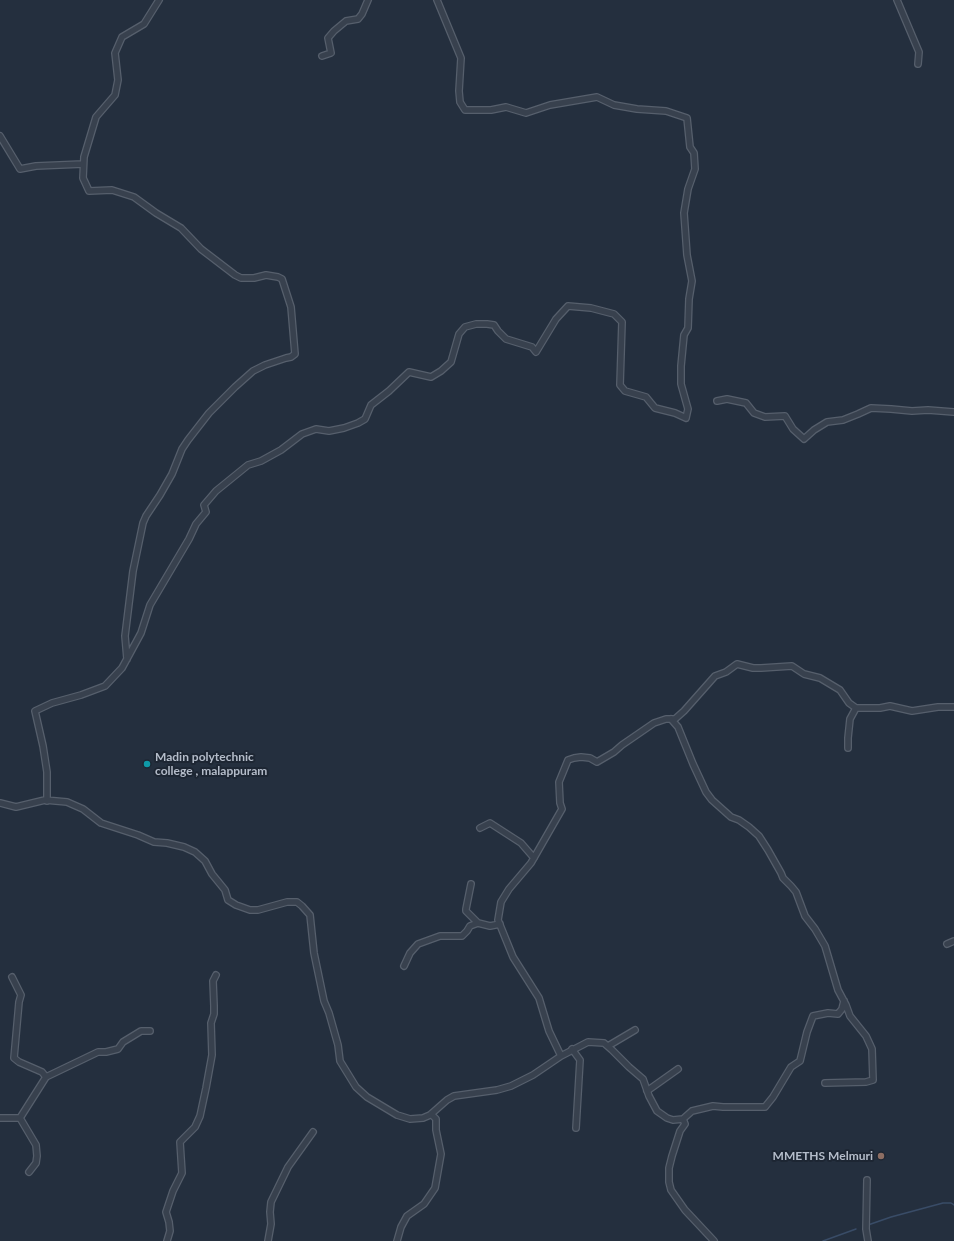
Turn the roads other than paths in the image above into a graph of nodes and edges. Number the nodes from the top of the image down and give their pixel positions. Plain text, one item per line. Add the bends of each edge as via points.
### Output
1 (158, 0) edge
2 (368, 0) edge
3 (437, 0) edge
4 (897, 0) edge
5 (322, 56) dead end
6 (918, 64) dead end
7 (0, 136) edge
8 (83, 164) junction
9 (717, 401) dead end
10 (954, 412) edge
11 (126, 660) junction
12 (954, 707) edge
13 (856, 708) junction
14 (671, 719) junction
15 (848, 748) dead end
16 (47, 801) junction
17 (0, 803) edge
18 (480, 828) dead end
19 (534, 858) junction
20 (471, 884) dead end
21 (478, 923) junction
22 (500, 924) junction
23 (954, 941) edge
24 (947, 944) dead end
25 (404, 966) dead end
26 (216, 975) dead end
27 (12, 977) dead end
28 (844, 1001) junction
29 (635, 1030) dead end
30 (150, 1031) dead end
31 (608, 1046) junction
32 (572, 1049) junction
33 (561, 1056) junction
34 (678, 1069) dead end
35 (46, 1077) junction
36 (825, 1084) dead end
37 (647, 1091) junction
38 (432, 1114) junction
39 (0, 1118) edge
40 (20, 1118) junction
41 (682, 1119) junction
42 (576, 1128) dead end
43 (313, 1132) dead end
44 (29, 1172) dead end
45 (867, 1180) dead end
46 (167, 1241) edge
47 (268, 1241) edge
48 (397, 1241) edge
49 (714, 1241) edge
50 (868, 1241) edge

1 - 8 street via 144,24 122,37 115,53 118,80 115,95 96,117
2 - 5 street via 358,19 346,20 328,38 331,53
3 - 11 street via 461,58 459,91 460,102 465,110 506,107 526,113 550,105 597,98 614,105 666,111 687,118 695,169 684,213 692,281 688,328 684,335 681,366 688,409 686,418 655,408 646,397 625,391 620,385 622,322 614,314 568,306 556,319 536,352 532,347 506,339 494,325 476,324 464,327 451,362 441,371 431,377 409,372 371,405 361,421 344,428 329,431 316,429 302,434 281,450 248,465 216,491 204,505 206,512 196,524 150,605 141,633
4 - 6 street via 919,52
7 - 8 street via 20,169
8 - 11 street via 82,178 89,191 112,190 134,197 181,228 201,249 241,278 266,275 282,279 291,307 295,340 295,354 253,371 209,413 182,449 165,487 146,516 133,571 125,636
9 - 10 street via 727,399 746,403 754,413 765,417 786,416 792,429 804,439 827,422 843,420 870,408
11 - 16 street via 105,686 35,711 47,772
12 - 13 street via 912,711 890,706
13 - 14 street via 840,690 792,666 753,668 737,664 715,676 684,711
13 - 15 street via 850,719
14 - 19 street via 654,723 597,762 581,757 568,760 559,782 562,809
14 - 28 street via 678,727 706,792 732,817 759,836 783,878 796,892 805,916 825,946 838,990
16 - 17 street via 16,807
16 - 38 street via 67,802 83,809 101,824 154,842 184,847 195,852 205,861 225,890 228,900 236,905 250,910 287,902 297,902 302,906 310,915 314,953 340,1061 356,1087 367,1097 397,1115 410,1119
18 - 19 street via 490,823 521,843
19 - 22 street via 501,902 498,920
20 - 21 street via 466,911
21 - 22 street via 490,926
21 - 25 street via 470,926 462,936 440,936 418,944
22 - 33 street via 513,957 539,998 549,1031
23 - 24 street
26 - 46 street via 213,981 212,1055 204,1100 195,1127 180,1142 182,1173 166,1212 170,1231
27 - 35 street via 21,995 14,1058 42,1072
28 - 36 street via 850,1016 866,1036 872,1049 873,1080
28 - 41 street via 838,1014 813,1016 800,1061 791,1067 765,1107 713,1106 692,1111
29 - 31 street
30 - 35 street via 141,1032 123,1042 118,1049 98,1052
31 - 32 street via 604,1043 588,1042
31 - 37 street via 643,1078
32 - 33 street
32 - 42 street via 580,1060
33 - 38 street via 511,1086 454,1096
34 - 37 street
35 - 40 street
37 - 41 street via 657,1111 667,1118
38 - 48 street via 436,1119 441,1154 435,1188 424,1204 407,1216
39 - 40 street
40 - 44 street via 36,1145 36,1163
41 - 49 street via 685,1124 680,1131 669,1168 671,1190 685,1210
43 - 47 street via 288,1167 271,1202
45 - 50 street

